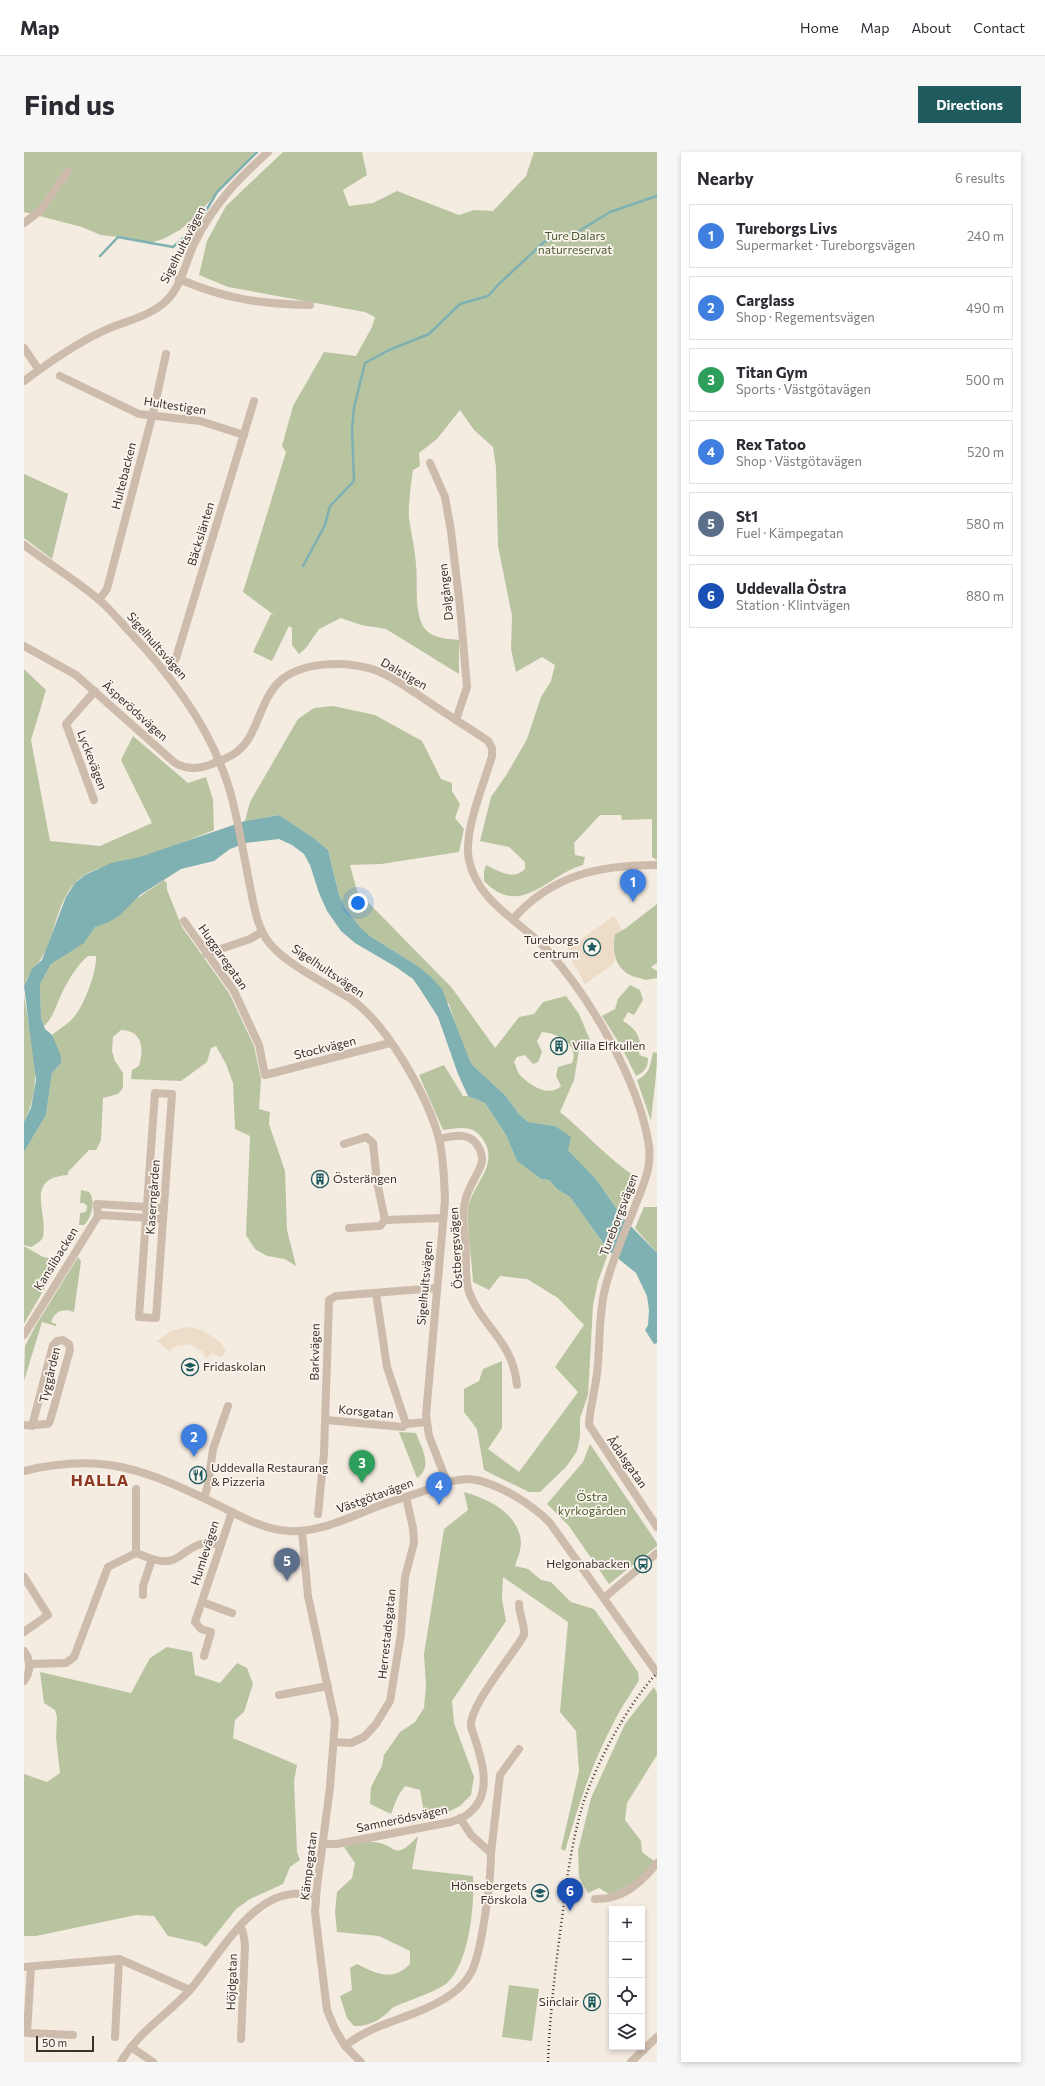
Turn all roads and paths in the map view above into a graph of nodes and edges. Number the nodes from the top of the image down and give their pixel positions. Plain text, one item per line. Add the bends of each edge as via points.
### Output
1 (268, 152) edge
2 (68, 171) dead end
3 (24, 223) edge
4 (179, 279) junction
5 (310, 305) dead end
6 (24, 348) edge
7 (166, 354) dead end
8 (39, 370) junction
9 (60, 376) dead end
10 (24, 381) edge
11 (254, 401) dead end
12 (152, 417) junction
13 (244, 435) junction
14 (430, 463) dead end
15 (24, 545) edge
16 (99, 600) junction
17 (24, 646) edge
18 (166, 672) junction
19 (95, 691) junction
20 (456, 720) junction
21 (493, 751) joint
22 (234, 754) joint
23 (219, 761) junction
24 (94, 800) dead end
25 (657, 864) edge
26 (513, 919) junction
27 (184, 921) dead end
28 (262, 932) junction
29 (206, 954) junction
30 (390, 1043) junction
31 (265, 1075) joint
32 (439, 1139) junction
33 (344, 1144) dead end
34 (146, 1207) junction
35 (164, 1208) junction
36 (98, 1216) junction
37 (146, 1218) junction
38 (443, 1218) junction
39 (163, 1219) junction
40 (385, 1220) junction
41 (349, 1228) dead end
42 (436, 1288) junction
43 (376, 1293) junction
44 (24, 1336) edge
45 (517, 1385) dead end
46 (228, 1406) dead end
47 (326, 1420) junction
48 (427, 1422) junction
49 (406, 1424) junction
50 (28, 1426) edge
51 (591, 1431) joint
52 (24, 1471) edge
53 (447, 1482) junction
54 (136, 1489) dead end
55 (406, 1497) junction
56 (204, 1498) junction
57 (232, 1512) junction
58 (318, 1514) dead end
59 (657, 1527) edge
60 (302, 1531) junction
61 (220, 1544) junction
62 (136, 1553) junction
63 (657, 1553) edge
64 (152, 1558) junction
65 (24, 1577) edge
66 (143, 1595) dead end
67 (604, 1598) junction
68 (202, 1602) junction
69 (519, 1604) dead end
70 (232, 1613) dead end
71 (24, 1632) edge
72 (24, 1651) edge
73 (204, 1656) dead end
74 (30, 1664) junction
75 (657, 1673) edge
76 (24, 1681) edge
77 (328, 1686) junction
78 (279, 1695) dead end
79 (334, 1742) junction
80 (519, 1749) dead end
81 (460, 1818) junction
82 (324, 1844) junction
83 (490, 1853) junction
84 (657, 1863) edge
85 (316, 1896) junction
86 (595, 1899) dead end
87 (240, 1926) junction
88 (119, 1959) junction
89 (28, 1967) edge
90 (190, 1990) junction
91 (73, 2035) dead end
92 (114, 2037) dead end
93 (657, 2037) edge
94 (241, 2039) dead end
95 (345, 2046) junction
96 (131, 2047) junction
97 (121, 2062) edge
98 (153, 2062) edge
99 (361, 2062) edge
100 (631, 2062) edge

1 - 4 street, Sigelhultsvägen via 218,203 195,243
2 - 3 street via 41,210
4 - 5 street via 215,293 258,303
4 - 8 street, Sigelhultsvägen via 171,296 162,304 102,332
6 - 8 street
7 - 12 street, Hultebacken
8 - 10 street, Sigelhultsvägen
9 - 12 street, Hultestigen via 139,414
11 - 13 street, Bäckslänten
12 - 13 street, Hultestigen via 200,421
12 - 16 street, Hultebacken via 107,589
13 - 18 street, Bäckslänten via 176,658
14 - 20 street, Dalgången via 445,497 460,607 467,687
15 - 16 street, Sigelhultsvägen
16 - 18 street, Sigelhultsvägen
17 - 19 street, Äsperödsvägen via 61,665
18 - 23 street, Sigelhultsvägen via 205,731
19 - 23 street, Äsperödsvägen via 183,768 193,769
19 - 24 street, Lyckevägen via 66,724
20 - 21 street, Dalstigen via 488,741
20 - 22 street, Dalstigen via 373,669 354,666 308,667 296,671 278,683 244,745
21 - 26 street, Tureborgsvägen via 471,826 469,860 481,889 491,902
22 - 23 street, Äsperödsvägen
23 - 28 street, Sigelhultsvägen via 234,806 242,852
25 - 26 street via 600,869 568,878 542,892
26 - 51 street, Tureborgsvägen via 561,966 601,1026 627,1076 650,1148 647,1176 611,1270 602,1304 598,1363 589,1425
27 - 29 street, Huggaregatan
28 - 29 street via 250,939
28 - 30 street, Sigelhultsvägen via 280,954 356,1004 377,1024
29 - 31 street, Huggaregatan via 234,991 259,1045
30 - 31 street, Stockvägen
30 - 32 street, Sigelhultsvägen via 427,1105
32 - 38 street, Sigelhultsvägen via 444,1180
32 - 45 street, Östbergsvägen via 456,1135 465,1136 474,1141 481,1152 481,1164 466,1198 464,1212 467,1285 480,1312 507,1350
33 - 40 street via 366,1137 373,1143 377,1182
34 - 35 street
34 - 35 street, Kaserngården via 155,1093 172,1094
34 - 36 street via 97,1204
34 - 37 street, Kaserngården
35 - 39 street, Kaserngården
36 - 37 street
36 - 44 street, Kanslibacken
37 - 39 street
37 - 39 street, Kaserngården via 139,1317 156,1318
38 - 40 street
38 - 42 street, Sigelhultsvägen
40 - 41 street via 380,1226
42 - 43 street, Barkvägen
42 - 48 street, Sigelhultsvägen
43 - 47 street, Barkvägen via 336,1296 329,1300
43 - 49 street via 387,1367
46 - 56 street via 213,1449
47 - 49 street, Korsgatan via 391,1427 403,1427
47 - 58 street, Barkvägen
48 - 49 street, Korsgatan
48 - 53 street, Sigelhultsvägen via 429,1436
50 - 50 street, Tyggården via 48,1424 50,1421 70,1350 69,1344 63,1340 53,1345
51 - 59 street, Ådalsgatan
52 - 56 street, Västgötavägen via 75,1462 100,1463 126,1467 150,1475
53 - 55 street, Västgötavägen
53 - 67 street, Västgötavägen via 469,1479 486,1483 519,1499 538,1512 559,1534
54 - 62 street
55 - 60 street, Västgötavägen via 318,1528
55 - 79 street, Herrestadsgatan via 414,1543 405,1577 401,1634 390,1701 376,1724 364,1737 350,1743
56 - 57 street, Västgötavägen
57 - 60 street, Västgötavägen via 271,1528
57 - 61 street, Humlevägen
60 - 77 street, Kämpegatan via 308,1596
61 - 64 street via 200,1544 175,1560 167,1562
61 - 68 street, Humlevägen
62 - 64 street
62 - 74 street via 108,1567 74,1657 66,1663
63 - 67 street
64 - 66 street via 142,1586
65 - 71 street via 48,1615
67 - 75 street, Västgötavägen
68 - 70 street, Humlevägen
68 - 73 street, Humlevägen via 195,1622 201,1629 211,1632
69 - 81 street, Samnerödsvägen via 524,1635 472,1718 471,1727 485,1779 479,1799 468,1814
72 - 74 street
74 - 76 street
77 - 78 street
77 - 79 street, Kämpegatan via 335,1721
79 - 82 street, Kämpegatan
80 - 83 street via 500,1775
81 - 82 street, Samnerödsvägen via 451,1822 352,1841
81 - 83 street via 471,1835
82 - 85 street, Kämpegatan
83 - 95 street via 491,1872 477,1958 469,1976 436,2004 360,2036
84 - 86 street via 643,1879 626,1892 612,1898
85 - 87 street via 282,1896 255,1912
85 - 95 street, Kämpegatan via 315,1912 327,2010
87 - 90 street
87 - 94 street, Höjdgatan via 245,1945
88 - 89 street
88 - 90 street
88 - 92 street
89 - 91 street via 26,2032
90 - 96 street
93 - 100 street
95 - 99 street, Kämpegatan
96 - 97 street
96 - 98 street

